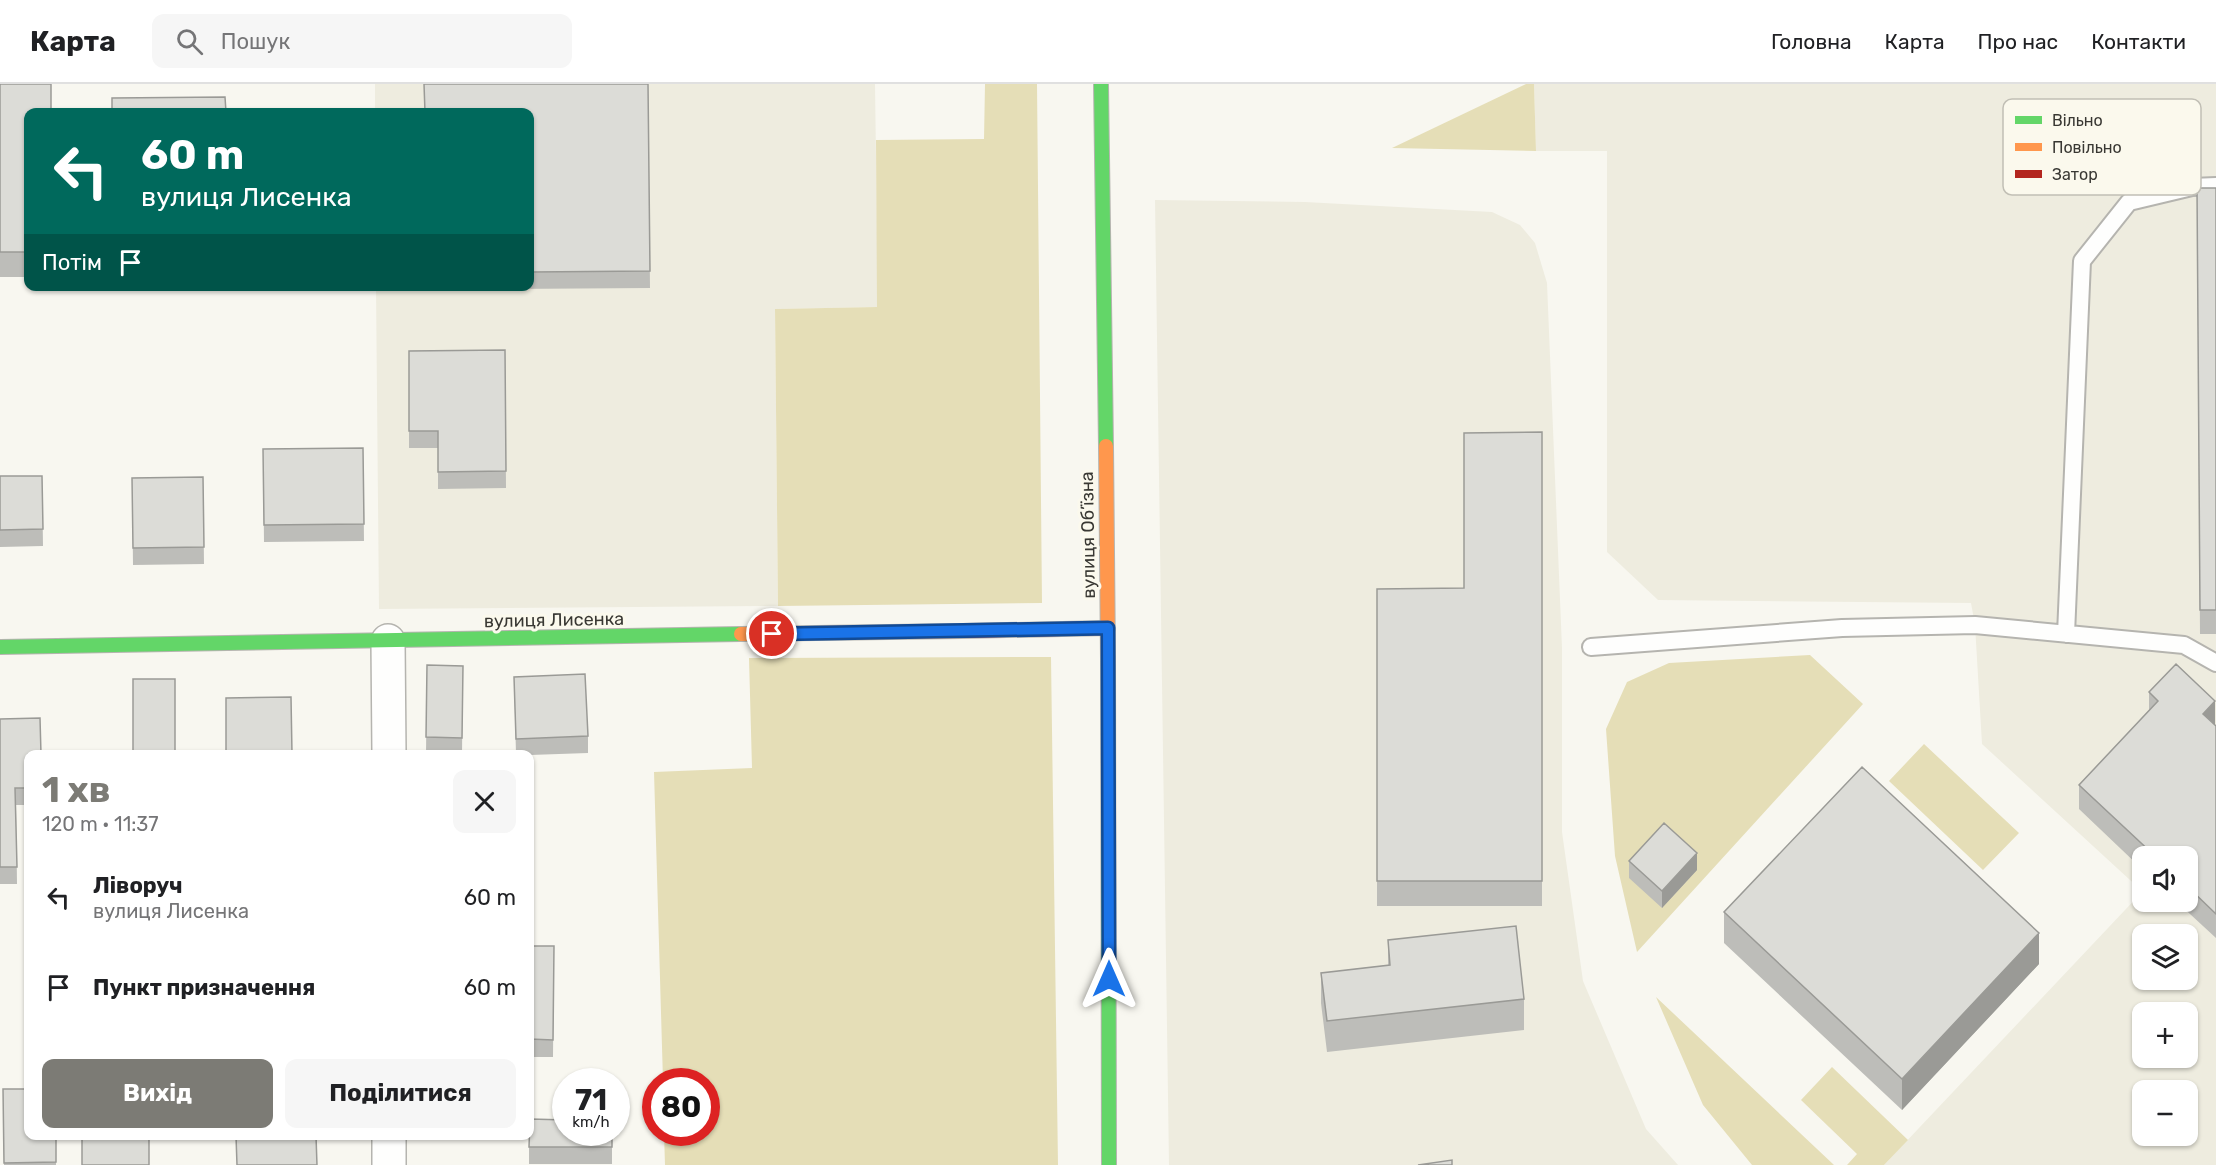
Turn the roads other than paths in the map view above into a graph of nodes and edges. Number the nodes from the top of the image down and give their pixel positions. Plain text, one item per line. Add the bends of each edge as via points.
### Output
1 (1101, 84) edge
2 (2216, 186) edge
3 (2201, 187) edge
4 (2158, 195) edge
5 (1108, 628) junction
6 (2066, 634) junction
7 (388, 641) junction
8 (0, 647) edge
9 (1591, 647) dead end
10 (2216, 663) edge
11 (388, 750) edge
12 (389, 1140) edge
13 (389, 1165) edge
14 (1109, 1165) edge

1 - 5 main road, вулиця Об’їзна
2 - 3 lane
4 - 6 lane via 2129,202 2082,261
5 - 7 main road, вулиця Лисенка
5 - 14 main road, вулиця Об’їзна
6 - 9 lane via 1976,625 1842,628
6 - 10 lane via 2184,645
7 - 8 main road, вулиця Лисенка
7 - 11 street
12 - 13 street

